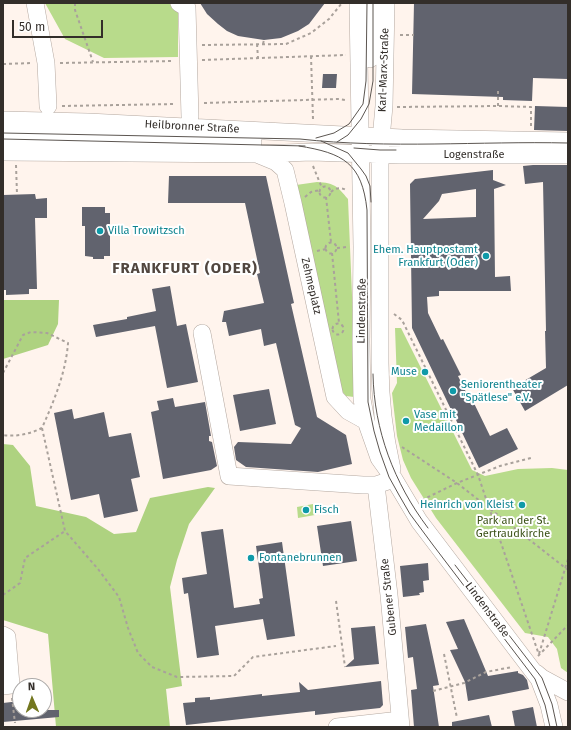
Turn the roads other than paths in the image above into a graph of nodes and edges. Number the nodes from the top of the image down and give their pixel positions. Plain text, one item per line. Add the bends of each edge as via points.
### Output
1 (35, 3) edge
2 (358, 3) edge
3 (370, 3) edge
4 (386, 3) edge
5 (183, 6) edge
6 (370, 34) junction
7 (384, 78) junction
8 (366, 81) dead end
9 (48, 106) dead end
10 (363, 109) junction
11 (190, 117) dead end
12 (3, 120) edge
13 (340, 135) junction
14 (3, 136) edge
15 (568, 141) edge
16 (300, 143) junction
17 (360, 151) junction
18 (3, 152) edge
19 (257, 154) junction
20 (380, 155) junction
21 (568, 155) edge
22 (381, 270) junction
23 (202, 332) dead end
24 (366, 421) junction
25 (384, 428) junction
26 (394, 479) junction
27 (376, 486) junction
28 (3, 634) edge
29 (533, 664) junction
30 (7, 686) edge
31 (568, 692) edge
32 (401, 724) edge
33 (337, 727) edge
34 (554, 727) edge

1 - 9 street via 46,63
2 - 10 street, Karl-Marx-Straße
3 - 6 street
4 - 7 street, Karl-Marx-Straße
5 - 11 street, Heilbronner Straße via 188,53
6 - 7 street via 376,60
6 - 10 street via 370,82
7 - 17 street, Karl-Marx-Straße via 384,106
8 - 10 street
10 - 13 street via 351,126
10 - 17 street
12 - 13 street, Heilbronner Straße
13 - 16 street
13 - 17 street, Heilbronner Straße
14 - 16 street
15 - 17 street, Logenstraße via 530,140
16 - 17 street
17 - 19 street
17 - 20 street, Lindenstraße
17 - 22 street via 374,195 374,239
17 - 24 street, Lindenstraße via 362,399
18 - 19 street
19 - 24 street, Zehmeplatz via 276,162 285,170 336,397 348,411
20 - 21 street, Logenstraße
20 - 22 street, Lindenstraße
22 - 25 street, Lindenstraße via 380,393
23 - 27 street via 229,476
24 - 25 street
24 - 26 street, Lindenstraße via 379,458
25 - 26 street, Lindenstraße
26 - 27 street
26 - 29 street, Lindenstraße via 429,535
27 - 32 street, Gubener Straße
28 - 30 street via 7,637
29 - 31 street via 542,678
29 - 34 street, Lindenstraße via 549,705
32 - 33 street

